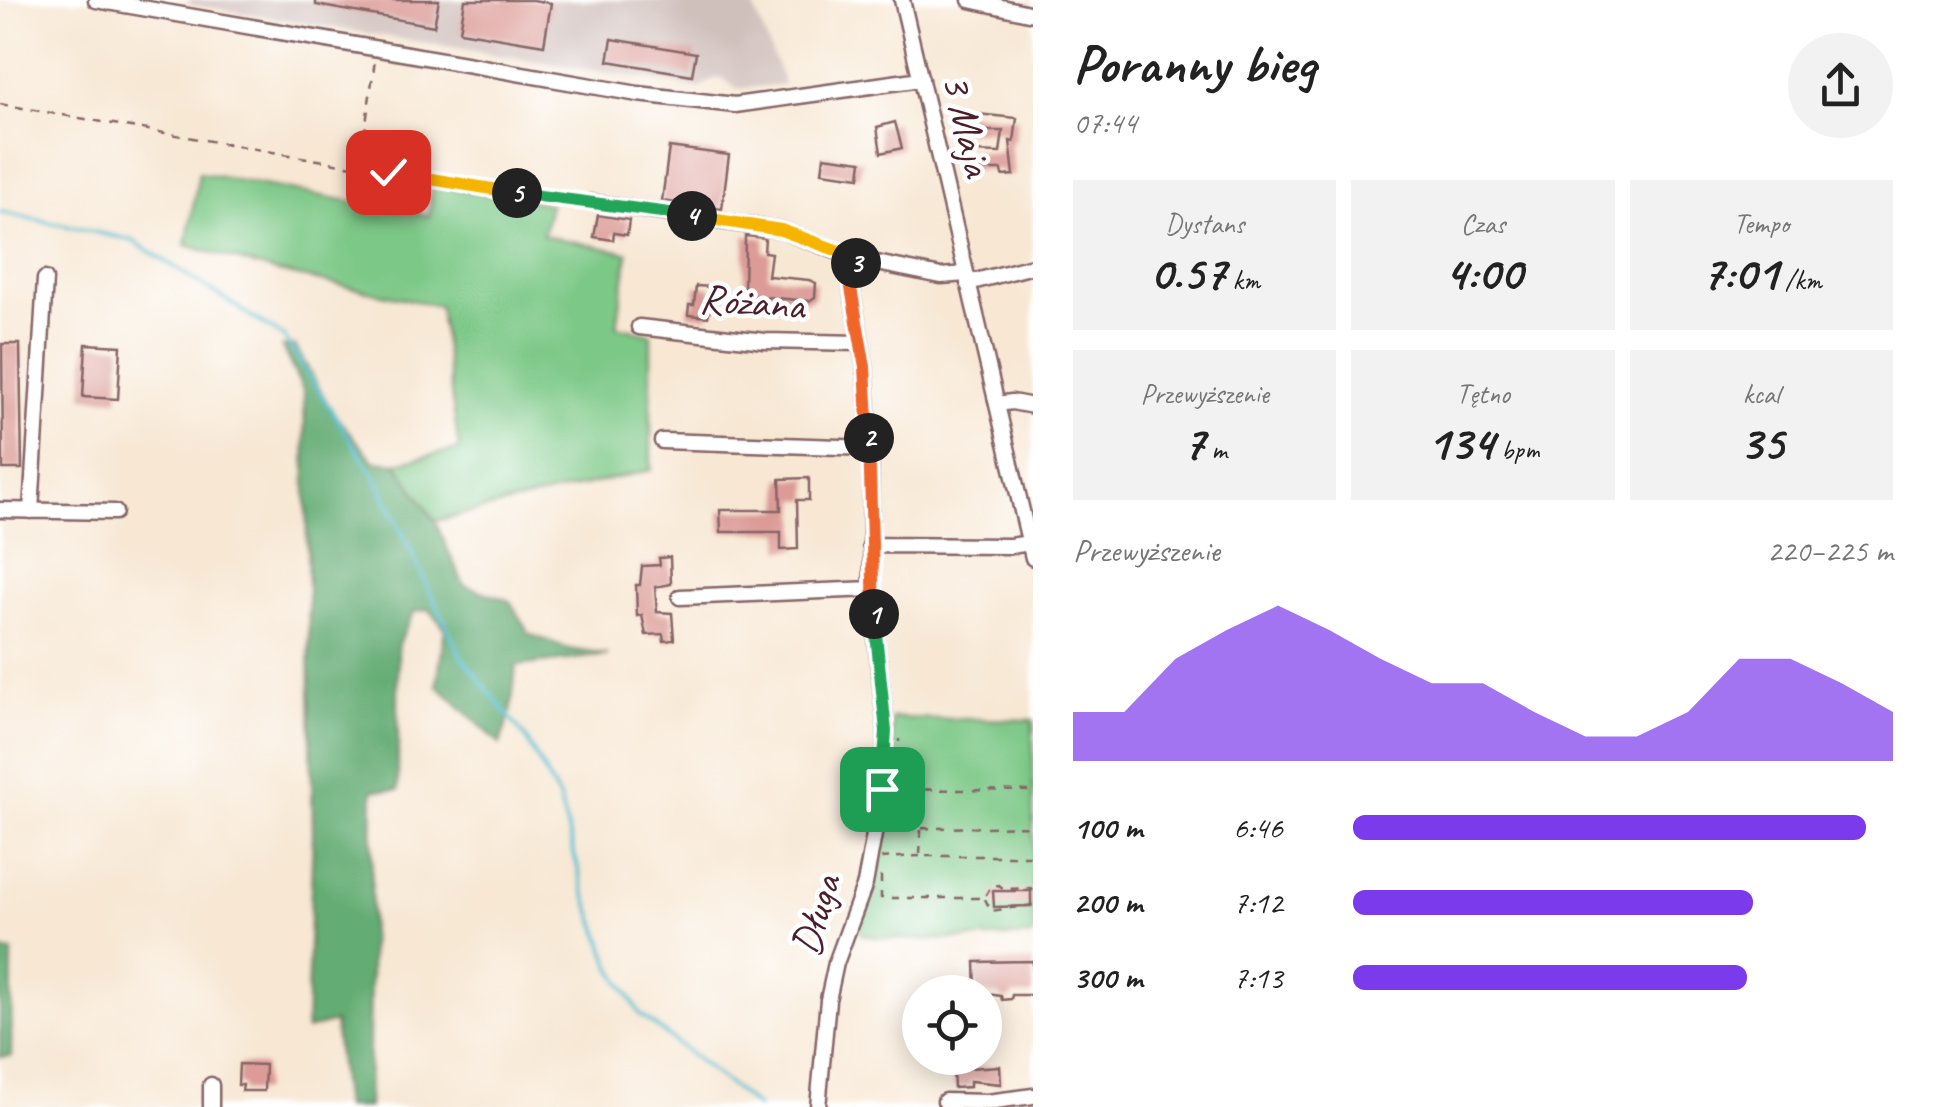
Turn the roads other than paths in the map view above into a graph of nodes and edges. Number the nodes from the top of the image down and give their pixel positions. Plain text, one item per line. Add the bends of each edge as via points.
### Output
1 (96, 0) edge
2 (902, 0) edge
3 (970, 0) edge
4 (1033, 14) edge
5 (921, 79) junction
6 (588, 202) road end
7 (857, 259) junction
8 (1033, 266) edge
9 (967, 278) junction
10 (45, 279) dead end
11 (640, 327) dead end
12 (860, 343) junction
13 (997, 404) junction
14 (1033, 406) edge
15 (662, 441) dead end
16 (870, 448) junction
17 (0, 510) edge
18 (31, 511) junction
19 (115, 512) dead end
20 (870, 545) junction
21 (1031, 550) edge
22 (872, 589) junction
23 (680, 597) dead end
24 (211, 1086) dead end
25 (1033, 1096) edge
26 (944, 1101) dead end
27 (211, 1107) edge
28 (818, 1107) edge

1 - 5 street via 735,105
2 - 5 street, 3 Maja
3 - 4 street
5 - 9 street, 3 Maja
6 - 7 street via 781,230
7 - 9 street
7 - 12 street, Długa via 851,288
8 - 9 street
9 - 13 street, 3 Maja
10 - 18 street
11 - 12 street, Różana
12 - 16 street, Długa
13 - 14 street
13 - 21 street, 3 Maja
15 - 16 street
16 - 20 street, Długa
17 - 18 street
18 - 19 street
20 - 21 street
20 - 22 street, Długa
22 - 23 street
22 - 28 street, Długa via 886,731 882,789 865,884 828,1000
24 - 27 street
25 - 26 street

